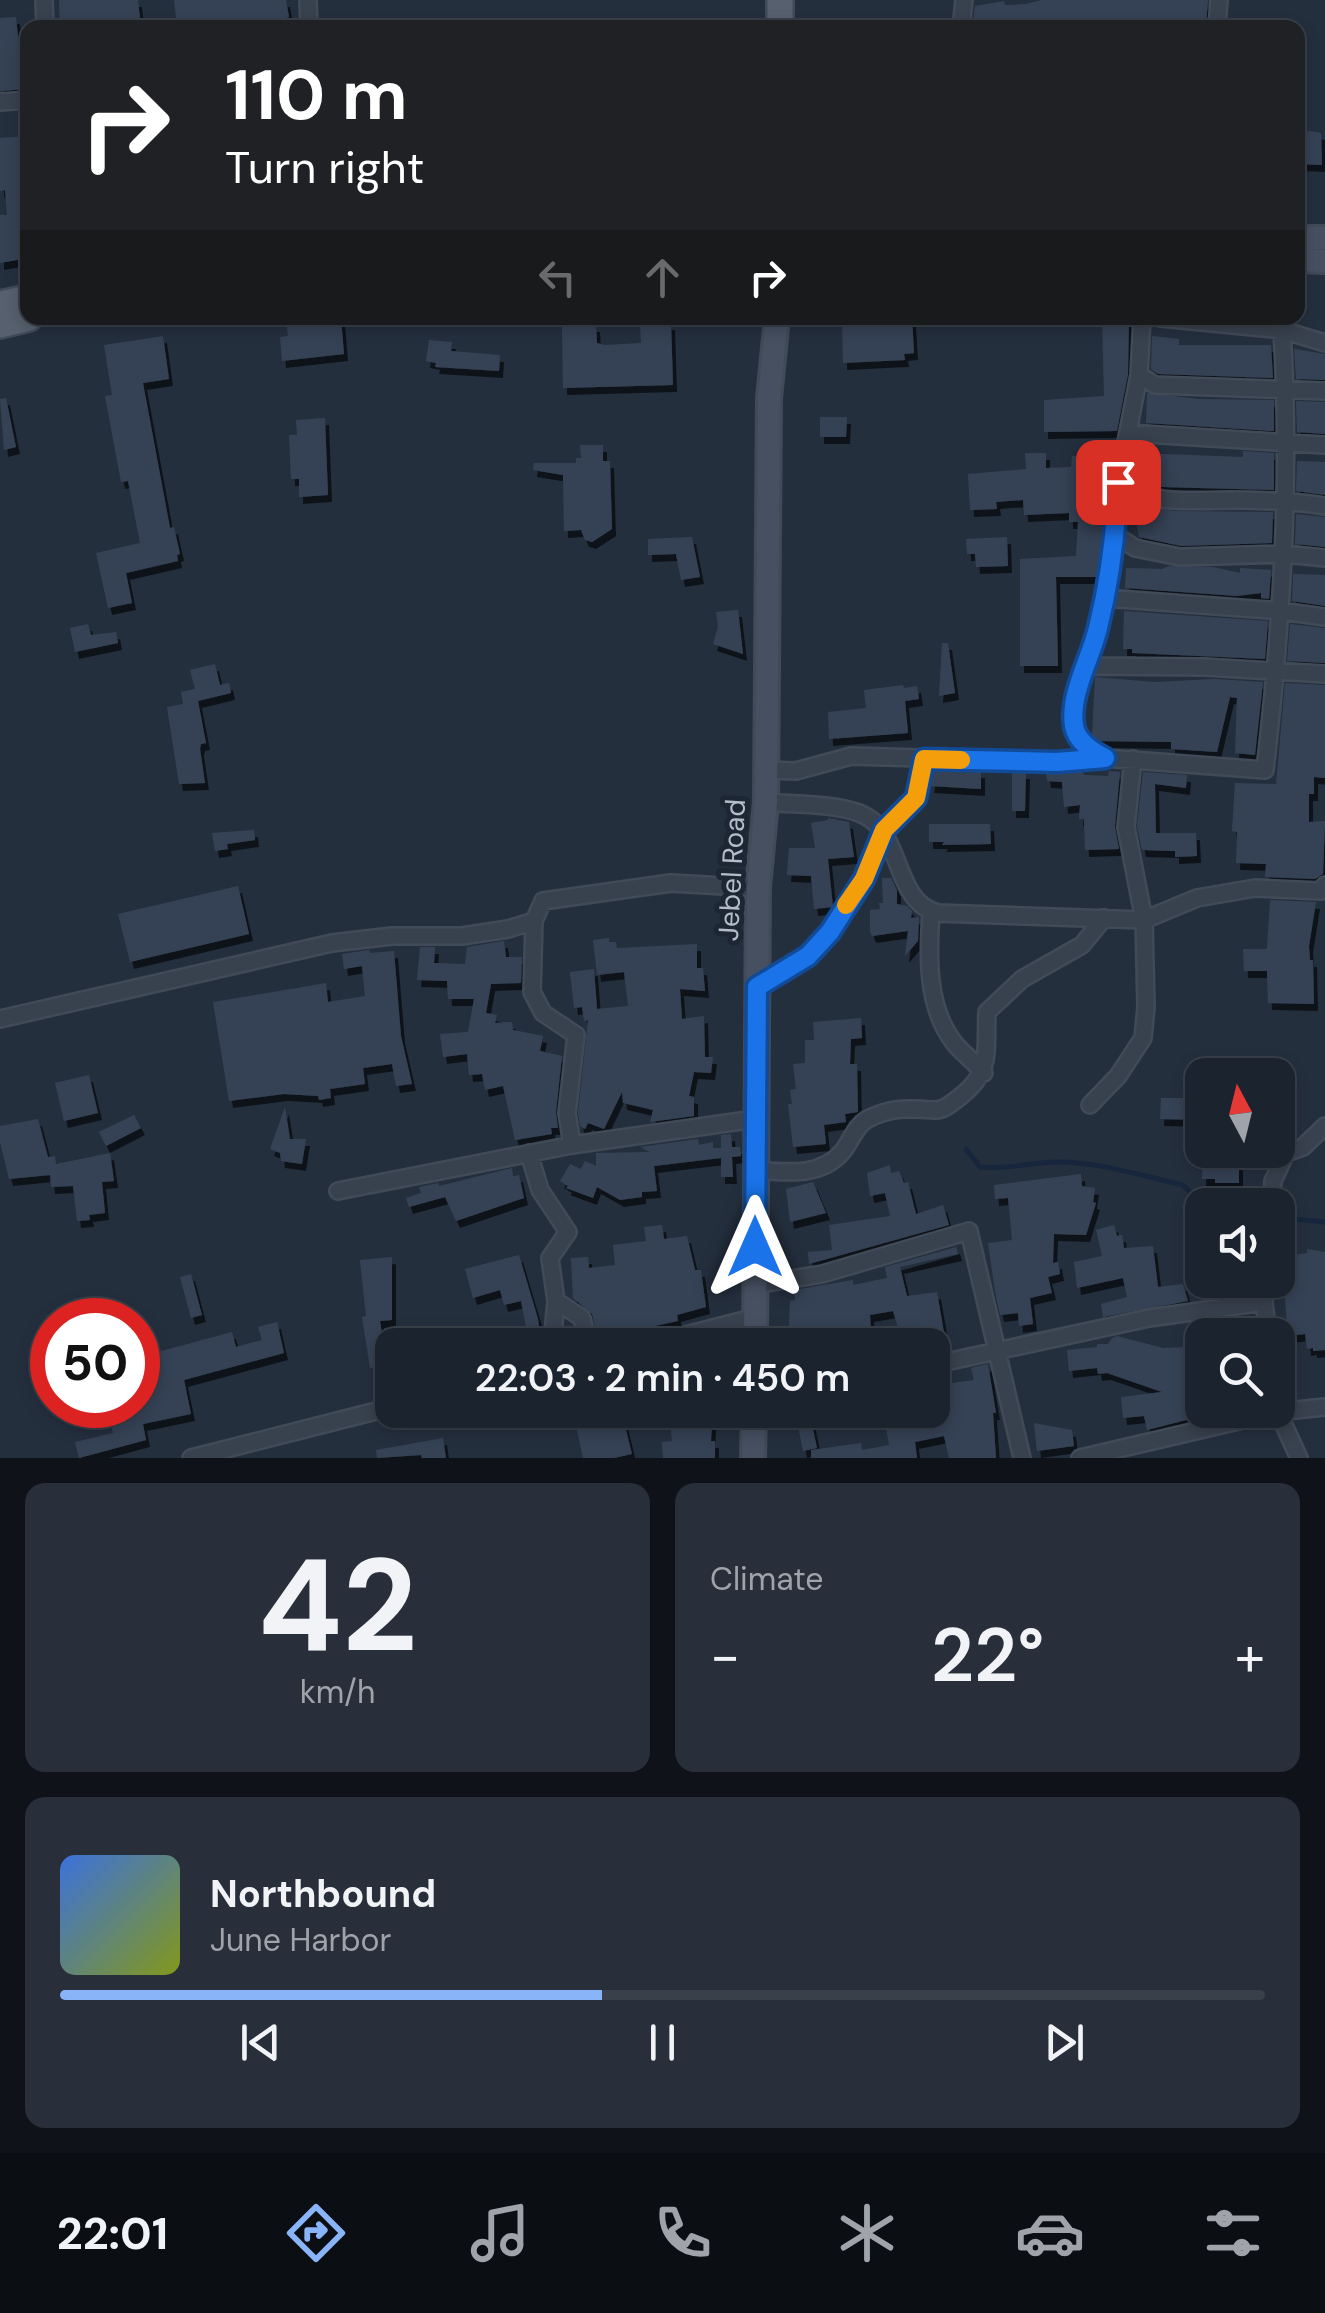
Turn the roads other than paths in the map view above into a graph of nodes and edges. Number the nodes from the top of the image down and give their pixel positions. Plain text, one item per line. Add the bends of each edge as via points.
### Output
1 (763, 325) edge
2 (776, 325) edge
3 (1142, 325) edge
4 (1231, 325) edge
5 (1282, 330) junction
6 (1325, 342) edge
7 (1139, 375) junction
8 (1286, 391) junction
9 (1325, 391) edge
10 (769, 398) junction
11 (1128, 433) junction
12 (1288, 443) junction
13 (1325, 445) edge
14 (1118, 482) junction
15 (1286, 500) junction
16 (1325, 506) edge
17 (1114, 534) junction
18 (1285, 554) junction
19 (1325, 558) edge
20 (1105, 598) junction
21 (1281, 611) junction
22 (1325, 618) edge
23 (1086, 666) junction
24 (1276, 672) junction
25 (1325, 674) edge
26 (1105, 758) junction
27 (924, 759) junction
28 (1133, 759) junction
29 (766, 770) junction
30 (766, 802) junction
31 (884, 830) junction
32 (1325, 884) edge
33 (758, 888) junction
34 (930, 912) junction
35 (1104, 918) junction
36 (1144, 920) junction
37 (534, 921) junction
38 (757, 987) junction
39 (0, 1019) edge
40 (984, 1072) junction
41 (1090, 1105) dead end
42 (755, 1119) junction
43 (1325, 1126) edge
44 (572, 1145) junction
45 (530, 1154) junction
46 (755, 1170) junction
47 (1272, 1188) edge
48 (338, 1191) dead end
49 (755, 1286) junction
50 (1264, 1298) edge
51 (556, 1301) junction
52 (1264, 1302) junction
53 (756, 1317) junction
54 (1266, 1318) edge
55 (554, 1328) edge
56 (584, 1328) edge
57 (713, 1328) edge
58 (756, 1328) edge
59 (995, 1350) junction
60 (950, 1361) edge
61 (1325, 1408) edge
62 (1295, 1410) edge
63 (375, 1411) edge
64 (754, 1428) edge
65 (1206, 1428) edge
66 (1285, 1428) edge
67 (191, 1458) edge
68 (753, 1458) edge
69 (1022, 1458) edge
70 (1080, 1458) edge
71 (1300, 1458) edge

1 - 10 main road, Jebel Road
2 - 10 main road, Jebel Road
3 - 7 street
4 - 5 street
5 - 6 street
5 - 8 street
7 - 8 street via 1154,385
7 - 11 street
8 - 9 street
8 - 12 street
10 - 29 main road, Jebel Road
11 - 12 street
11 - 14 street
12 - 13 street
12 - 15 street
14 - 15 street via 1172,502
14 - 17 street
15 - 16 street
15 - 18 street
17 - 18 street via 1135,548 1180,557
17 - 20 street
18 - 19 street
18 - 21 street
20 - 21 street
20 - 23 street
21 - 22 street
21 - 24 street
23 - 24 street
23 - 26 street via 1074,728 1086,747
24 - 25 street
24 - 28 street via 1265,770
26 - 27 street
26 - 28 street
27 - 29 street via 851,756 796,771
27 - 31 street via 916,798
28 - 36 street via 1126,828
29 - 30 main road, Jebel Road
30 - 31 street via 862,813
30 - 33 main road, Jebel Road
31 - 34 street via 908,889
31 - 38 street via 864,879 830,932 808,956
32 - 36 street via 1321,891 1255,888 1197,898
33 - 37 street via 672,883 543,900
33 - 38 main road, Jebel Road
34 - 35 street
34 - 40 street via 930,985 954,1042
35 - 36 street
35 - 40 street via 1082,945 1022,980 987,1012
36 - 41 street via 1143,1038
37 - 39 street via 462,936 332,943
37 - 44 street via 532,992 543,1013 576,1035 567,1112
38 - 42 main road, Jebel Road
40 - 46 street via 940,1110 898,1108 862,1122 827,1164 798,1173
42 - 44 street
42 - 46 main road, Jebel Road
43 - 47 street via 1286,1153
44 - 45 street
45 - 48 street
45 - 51 street via 540,1190 568,1232 550,1258
46 - 49 main road, Jebel Road
49 - 53 main road, Jebel Road
49 - 59 street via 822,1274 969,1231
50 - 52 street
51 - 55 street
51 - 56 street via 582,1318
52 - 54 street
52 - 59 street
53 - 57 street
53 - 58 main road, Jebel Road
59 - 60 street
59 - 69 street
61 - 62 street
63 - 67 street
64 - 68 main road
65 - 70 street
66 - 71 street

